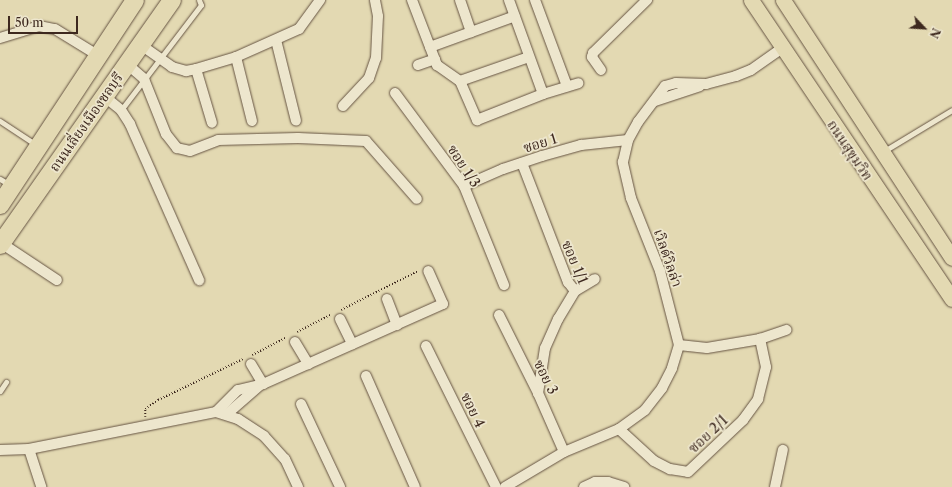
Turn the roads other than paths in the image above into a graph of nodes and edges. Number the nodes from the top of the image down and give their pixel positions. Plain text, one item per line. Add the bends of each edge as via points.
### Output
1 (135, 0) edge
2 (172, 0) edge
3 (199, 0) edge
4 (320, 0) edge
5 (375, 0) edge
6 (412, 0) edge
7 (460, 0) edge
8 (509, 0) edge
9 (535, 0) edge
10 (646, 0) edge
11 (751, 0) edge
12 (767, 0) edge
13 (783, 0) edge
14 (760, 14) junction
15 (515, 16) junction
16 (471, 32) junction
17 (0, 38) edge
18 (276, 40) junction
19 (141, 45) junction
20 (430, 47) junction
21 (782, 48) junction
22 (100, 56) junction
23 (236, 57) junction
24 (529, 57) junction
25 (160, 59) junction
26 (435, 59) junction
27 (127, 64) junction
28 (418, 65) dead end
29 (196, 69) junction
30 (601, 70) dead end
31 (144, 80) junction
32 (460, 81) junction
33 (578, 82) dead end
34 (567, 86) junction
35 (395, 93) dead end
36 (543, 94) junction
37 (105, 97) junction
38 (343, 106) dead end
39 (121, 110) junction
40 (952, 110) edge
41 (0, 120) edge
42 (252, 121) dead end
43 (296, 121) dead end
44 (212, 123) dead end
45 (628, 140) junction
46 (39, 147) junction
47 (881, 152) junction
48 (522, 163) junction
49 (6, 183) edge
50 (464, 186) junction
51 (417, 199) dead end
52 (0, 205) edge
53 (0, 244) edge
54 (952, 258) edge
55 (428, 271) road end
56 (595, 279) dead end
57 (57, 280) dead end
58 (199, 280) dead end
59 (504, 285) dead end
60 (575, 291) junction
61 (386, 299) dead end
62 (952, 299) edge
63 (338, 314) road end
64 (499, 315) dead end
65 (397, 325) junction
66 (786, 330) dead end
67 (760, 339) junction
68 (295, 342) dead end
69 (352, 344) junction
70 (679, 345) junction
71 (426, 346) dead end
72 (251, 364) dead end
73 (308, 364) junction
74 (366, 376) dead end
75 (6, 382) dead end
76 (263, 384) junction
77 (0, 391) edge
78 (538, 393) junction
79 (301, 404) dead end
80 (216, 412) junction
81 (227, 414) junction
82 (619, 429) junction
83 (29, 449) junction
84 (0, 450) edge
85 (783, 450) dead end
86 (564, 452) junction
87 (41, 487) edge
88 (298, 487) edge
89 (340, 487) edge
90 (415, 487) edge
91 (496, 487) edge
92 (505, 487) edge
93 (584, 487) edge
94 (624, 487) edge
95 (775, 487) edge

1 - 22 highway, ถนนเลี่ยงเมืองชลบุรี
2 - 19 highway, ถนนเลี่ยงเมืองชลบุรี
3 - 25 lane via 201,5
4 - 18 street via 299,29
5 - 38 street via 378,23 376,58 369,78
6 - 20 street
7 - 16 street
8 - 15 street
9 - 34 street
10 - 30 street via 593,53 592,57
11 - 14 main road, ถนนสุขุมวิท
12 - 14 main road
13 - 47 main road, ถนนสุขุมวิท
14 - 21 main road, ถนนสุขุมวิท
15 - 16 street
15 - 24 street
16 - 20 street
17 - 22 street via 39,26 55,29
18 - 23 street
18 - 43 street
19 - 25 street
19 - 27 highway, ถนนเลี่ยงเมืองชลบุรี
20 - 26 street
21 - 45 street, เวิลด์วิลล่า via 751,70 653,102
21 - 62 main road, ถนนสุขุมวิท
22 - 46 highway, ถนนเลี่ยงเมืองชลบุรี
23 - 29 street
23 - 42 street
24 - 32 street
24 - 36 street
25 - 29 street via 186,71
25 - 31 lane
26 - 28 street
26 - 32 street via 438,65
27 - 31 street
27 - 37 highway, ถนนเลี่ยงเมืองชลบุรี
29 - 44 street
31 - 39 lane
31 - 51 street via 166,134 177,148 190,151 218,140 298,138 366,141
32 - 36 street via 477,120
33 - 34 street
34 - 36 street
35 - 50 street, ซอย 1/3
37 - 39 street
37 - 53 highway, ถนนเลี่ยงเมืองชลบุรี
39 - 58 street via 130,124
40 - 47 lane
41 - 46 lane
45 - 48 street, ซอย 1 via 581,145
45 - 70 street, เวิลด์วิลล่า via 623,162 631,198 660,271
46 - 49 highway, ถนนเลี่ยงเมืองชลบุรี
47 - 54 main road, ถนนสุขุมวิท
48 - 50 street, ซอย 1
48 - 60 street, ซอย 1/1 via 562,269
49 - 52 highway, ถนนเลี่ยงเมืองชลบุรี
50 - 59 street, ซอย 1/3
53 - 57 street
55 - 65 street via 443,304
56 - 60 street
60 - 78 street, ซอย 1/1 via 558,319 545,348
61 - 65 street
63 - 69 street
64 - 78 street, ซอย 3
65 - 69 street
66 - 67 street
67 - 70 street via 707,348
67 - 82 street, ซอย 2/1 via 766,367 758,399 743,420 688,472 670,469 654,461
68 - 73 street
69 - 73 street
70 - 82 street via 662,388 645,410
71 - 91 street, ซอย 4
72 - 76 street
73 - 76 street
74 - 90 street
75 - 77 lane
76 - 80 street via 238,390
76 - 81 street
78 - 86 street, ซอย 3
79 - 89 street
80 - 81 street
80 - 83 street
81 - 88 street via 248,424 264,436 285,460
82 - 86 street
83 - 84 street
83 - 87 street
85 - 95 street
86 - 92 street
93 - 94 street via 595,482 608,482

